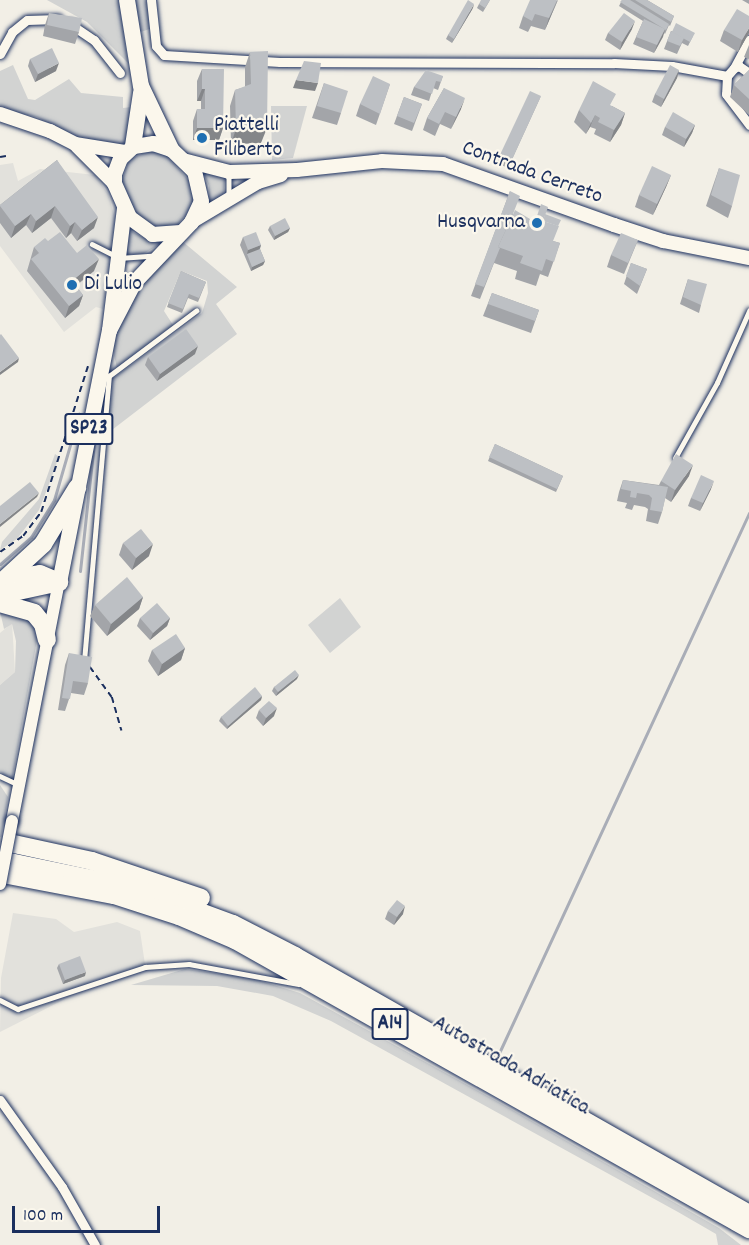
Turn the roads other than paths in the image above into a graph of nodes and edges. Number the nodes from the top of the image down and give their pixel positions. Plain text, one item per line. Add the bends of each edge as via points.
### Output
1 (127, 0) edge
2 (151, 0) edge
3 (749, 40) edge
4 (0, 54) edge
5 (734, 68) junction
6 (120, 73) dead end
7 (749, 73) edge
8 (727, 76) junction
9 (141, 86) junction
10 (0, 114) edge
11 (749, 125) edge
12 (75, 144) junction
13 (130, 149) junction
14 (177, 154) junction
15 (297, 170) junction
16 (229, 172) junction
17 (114, 183) junction
18 (230, 200) junction
19 (124, 208) junction
20 (185, 227) junction
21 (92, 244) dead end
22 (157, 255) junction
23 (119, 258) junction
24 (749, 258) edge
25 (196, 311) dead end
26 (749, 311) edge
27 (109, 330) junction
28 (100, 368) junction
29 (673, 461) edge
30 (77, 488) junction
31 (59, 582) junction
32 (1, 585) edge
33 (0, 603) edge
34 (47, 640) junction
35 (84, 664) edge
36 (0, 776) edge
37 (20, 785) junction
38 (6, 858) edge
39 (325, 987) junction
40 (0, 1000) edge
41 (0, 1100) edge
42 (749, 1214) edge
43 (749, 1229) edge
44 (95, 1245) edge

1 - 9 highway
2 - 8 street via 156,46 164,55 280,62 614,63 672,66
3 - 5 street
4 - 6 street via 19,25 47,16 94,40
5 - 7 street via 739,66
5 - 8 street
8 - 11 street via 726,94
9 - 13 highway via 139,129
9 - 14 highway
10 - 12 main road
12 - 13 main road
12 - 17 main road
13 - 14 main road via 153,143
13 - 17 main road via 116,166
14 - 16 main road, Contrada Cerreto
14 - 20 main road via 200,185 201,201
15 - 16 main road, Contrada Cerreto
15 - 18 main road, Contrada Cerreto via 258,182
15 - 24 main road, Contrada Cerreto via 382,161 444,164 653,238
16 - 18 lane
17 - 19 main road
18 - 20 main road, Contrada Cerreto
19 - 20 main road via 135,224 152,234
19 - 23 main road, SP23
20 - 22 main road, SP23
21 - 23 lane
22 - 23 lane
22 - 27 main road, SP23 via 134,282
23 - 27 main road, SP23
25 - 28 lane
26 - 29 lane via 717,383
27 - 28 main road, SP23
28 - 30 main road, SP23
28 - 35 lane
30 - 31 main road, SP23
30 - 32 highway via 43,544
31 - 32 highway via 40,574
31 - 34 street, SP23
33 - 34 highway via 34,613 43,624
34 - 37 street, SP23
36 - 37 lane
37 - 38 street, SP23, bridge
38 - 39 highway, Autostrada Adriatica / A14 via 179,916
38 - 42 highway, Autostrada Adriatica / A14 via 93,876 193,907 263,939
39 - 40 lane via 189,964 145,967 18,1009
39 - 43 highway, Autostrada Adriatica / A14
41 - 44 street via 62,1187

